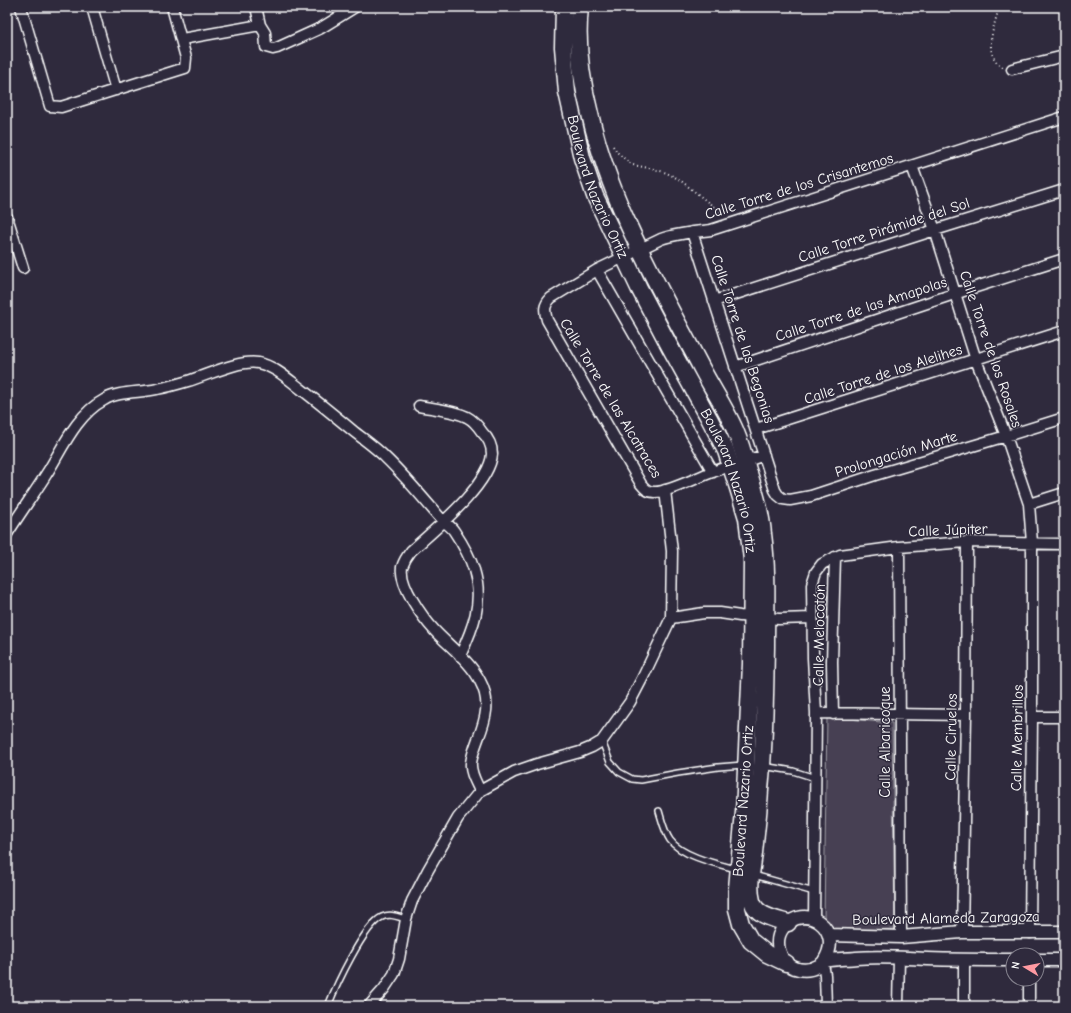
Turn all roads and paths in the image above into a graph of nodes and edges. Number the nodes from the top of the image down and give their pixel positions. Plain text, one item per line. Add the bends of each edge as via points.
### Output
1 (21, 7) edge
2 (92, 7) edge
3 (172, 7) edge
4 (256, 7) edge
5 (356, 7) edge
6 (564, 7) edge
7 (580, 7) edge
8 (999, 7) edge
9 (262, 29) junction
10 (182, 39) junction
11 (1064, 56) edge
12 (1012, 69) joint
13 (116, 90) junction
14 (1064, 117) edge
15 (610, 142) dead end
16 (912, 166) junction
17 (1064, 190) edge
18 (7, 217) edge
19 (733, 223) junction
20 (935, 230) junction
21 (692, 232) junction
22 (639, 249) junction
23 (623, 257) junction
24 (1064, 259) edge
25 (23, 268) dead end
26 (597, 270) junction
27 (954, 294) junction
28 (714, 301) junction
29 (547, 320) joint
30 (1064, 331) edge
31 (976, 360) junction
32 (736, 367) junction
33 (419, 406) dead end
34 (1064, 418) edge
35 (756, 430) junction
36 (1006, 436) junction
37 (764, 455) junction
38 (738, 463) junction
39 (713, 472) junction
40 (666, 490) junction
41 (1064, 493) edge
42 (1029, 504) junction
43 (443, 521) junction
44 (7, 534) edge
45 (967, 542) junction
46 (1032, 543) junction
47 (1064, 544) edge
48 (899, 547) junction
49 (835, 557) junction
50 (759, 617) junction
51 (671, 618) junction
52 (812, 618) junction
53 (460, 656) junction
54 (816, 713) junction
55 (833, 714) junction
56 (900, 715) junction
57 (966, 715) junction
58 (1032, 717) junction
59 (1064, 717) edge
60 (602, 741) junction
61 (754, 766) junction
62 (815, 778) junction
63 (480, 792) junction
64 (659, 811) dead end
65 (745, 872) junction
66 (814, 892) junction
67 (406, 919) junction
68 (814, 919) junction
69 (788, 923) junction
70 (962, 932) junction
71 (1064, 932) edge
72 (1030, 933) junction
73 (829, 935) junction
74 (901, 937) junction
75 (898, 958) junction
76 (964, 960) junction
77 (1005, 960) edge
78 (1045, 960) edge
79 (1064, 960) edge
80 (786, 963) junction
81 (822, 963) junction
82 (1029, 987) edge
83 (328, 1006) edge
84 (369, 1006) edge
85 (826, 1006) edge
86 (898, 1006) edge
87 (964, 1006) edge
88 (1029, 1006) edge

1 - 13 street via 50,106 61,107
2 - 13 street
3 - 10 street
4 - 9 street
5 - 9 street via 321,28 273,49 266,46
6 - 23 main road, Boulevard Nazario Ortiz via 563,47 572,116 595,196
7 - 22 main road, Boulevard Nazario Ortiz via 579,44 582,73 593,130 613,190
8 - 12 path via 991,36 992,54 1002,66
9 - 10 street
10 - 13 street via 186,58 185,68
11 - 12 street
14 - 16 street, Calle Torre de los Crisantemos
15 - 19 path via 618,153 633,165 667,173 680,180
16 - 19 street, Calle Torre de los Crisantemos
16 - 20 street, Calle Torre de los Rosales
17 - 20 street, Calle Torre Pirámide del Sol
18 - 25 street
19 - 21 street, Calle Torre de los Crisantemos via 711,230
20 - 27 street, Calle Torre de los Rosales
20 - 28 street, Calle Torre Pirámide del Sol
21 - 22 street, Calle Torre de los Crisantemos via 668,236
21 - 28 street, Calle Torre de las Begonias
22 - 23 street, Calle Torre de los Crisantemos
22 - 38 main road, Boulevard Nazario Ortiz via 734,428 741,447
23 - 26 street, Calle Torre de los Crisantemos
23 - 38 main road, Boulevard Nazario Ortiz via 726,451
24 - 27 street, Calle Torre de las Amapolas
26 - 29 street, Calle Torre de los Crisantemos via 551,298 544,311
26 - 39 street
27 - 31 street, Calle Torre de los Rosales
27 - 32 street, Calle Torre de las Amapolas
28 - 32 street, Calle Torre de las Begonias
29 - 40 street, Calle Torre de las Alcatraces via 641,484 650,492
30 - 31 street, Calle Torre de los Alelihes
31 - 35 street, Calle Torre de los Alelihes
31 - 36 street, Calle Torre de los Rosales
32 - 35 street, Calle Torre de las Begonias
33 - 43 street via 452,412 468,418 489,439 492,453 482,480
34 - 36 street, Prolongación Marte
35 - 37 street, Calle Torre de las Begonias
36 - 37 street, Prolongación Marte via 811,496 790,500 783,499 775,490
36 - 42 street, Calle Torre de los Rosales
37 - 38 street
38 - 39 street
38 - 50 main road, Boulevard Nazario Ortiz
39 - 40 street
40 - 51 street via 672,551
41 - 42 street
42 - 46 street, Calle Torre de los Rosales
43 - 44 street via 384,456 291,382 270,367 256,363 240,364 155,390 104,399 85,416 68,437
43 - 53 street via 453,530 464,547 474,568 478,585 475,619
43 - 53 street via 411,551 405,560 402,575 411,598 434,630
45 - 46 street, Calle Júpiter
45 - 48 street, Calle Júpiter
45 - 57 street, Calle Ciruelos
46 - 47 street, Calle Júpiter
46 - 58 street, Calle Membrillos
48 - 49 street, Calle Júpiter
48 - 56 street, Calle Albaricoque
49 - 52 street via 822,564 816,572 812,584
49 - 55 street, Calle Melocotón
50 - 51 street via 704,613
50 - 52 street
50 - 61 main road, Boulevard Nazario Ortiz via 751,664
51 - 60 street via 630,702
52 - 54 street
53 - 63 street via 480,679 487,705 471,763 472,775
54 - 55 street
54 - 62 street
55 - 56 street
56 - 57 street
56 - 74 street, Calle Albaricoque
57 - 70 street, Calle Ciruelos
58 - 59 street
58 - 72 street, Calle Membrillos
60 - 61 lane via 610,762 619,772 632,779 641,780 718,766
60 - 63 street via 592,748 514,772
61 - 62 lane via 793,771
61 - 65 main road, Boulevard Nazario Ortiz via 744,812
62 - 66 street
63 - 67 street via 458,818 412,901
64 - 65 lane via 669,839 676,847 685,853
65 - 66 lane
65 - 69 main road, Boulevard Nazario Ortiz via 755,909 764,915
65 - 80 main road, Boulevard Nazario Ortiz via 737,909 741,924 751,941 767,954
66 - 68 street
67 - 83 lane via 391,914 383,916 372,925 345,968
67 - 84 street via 394,974
68 - 69 street via 796,918
68 - 73 street via 826,928
69 - 80 street via 782,929 778,947
70 - 72 street, Boulevard Alameda Zaragoza
70 - 74 street, Boulevard Alameda Zaragoza
71 - 72 street, Boulevard Alameda Zaragoza
73 - 74 street, Boulevard Alameda Zaragoza
73 - 81 street via 830,948
75 - 76 street
75 - 81 street via 865,958
75 - 86 street
76 - 77 street
76 - 87 street
78 - 79 street
80 - 81 street via 802,970 811,969
81 - 85 street
82 - 88 street

